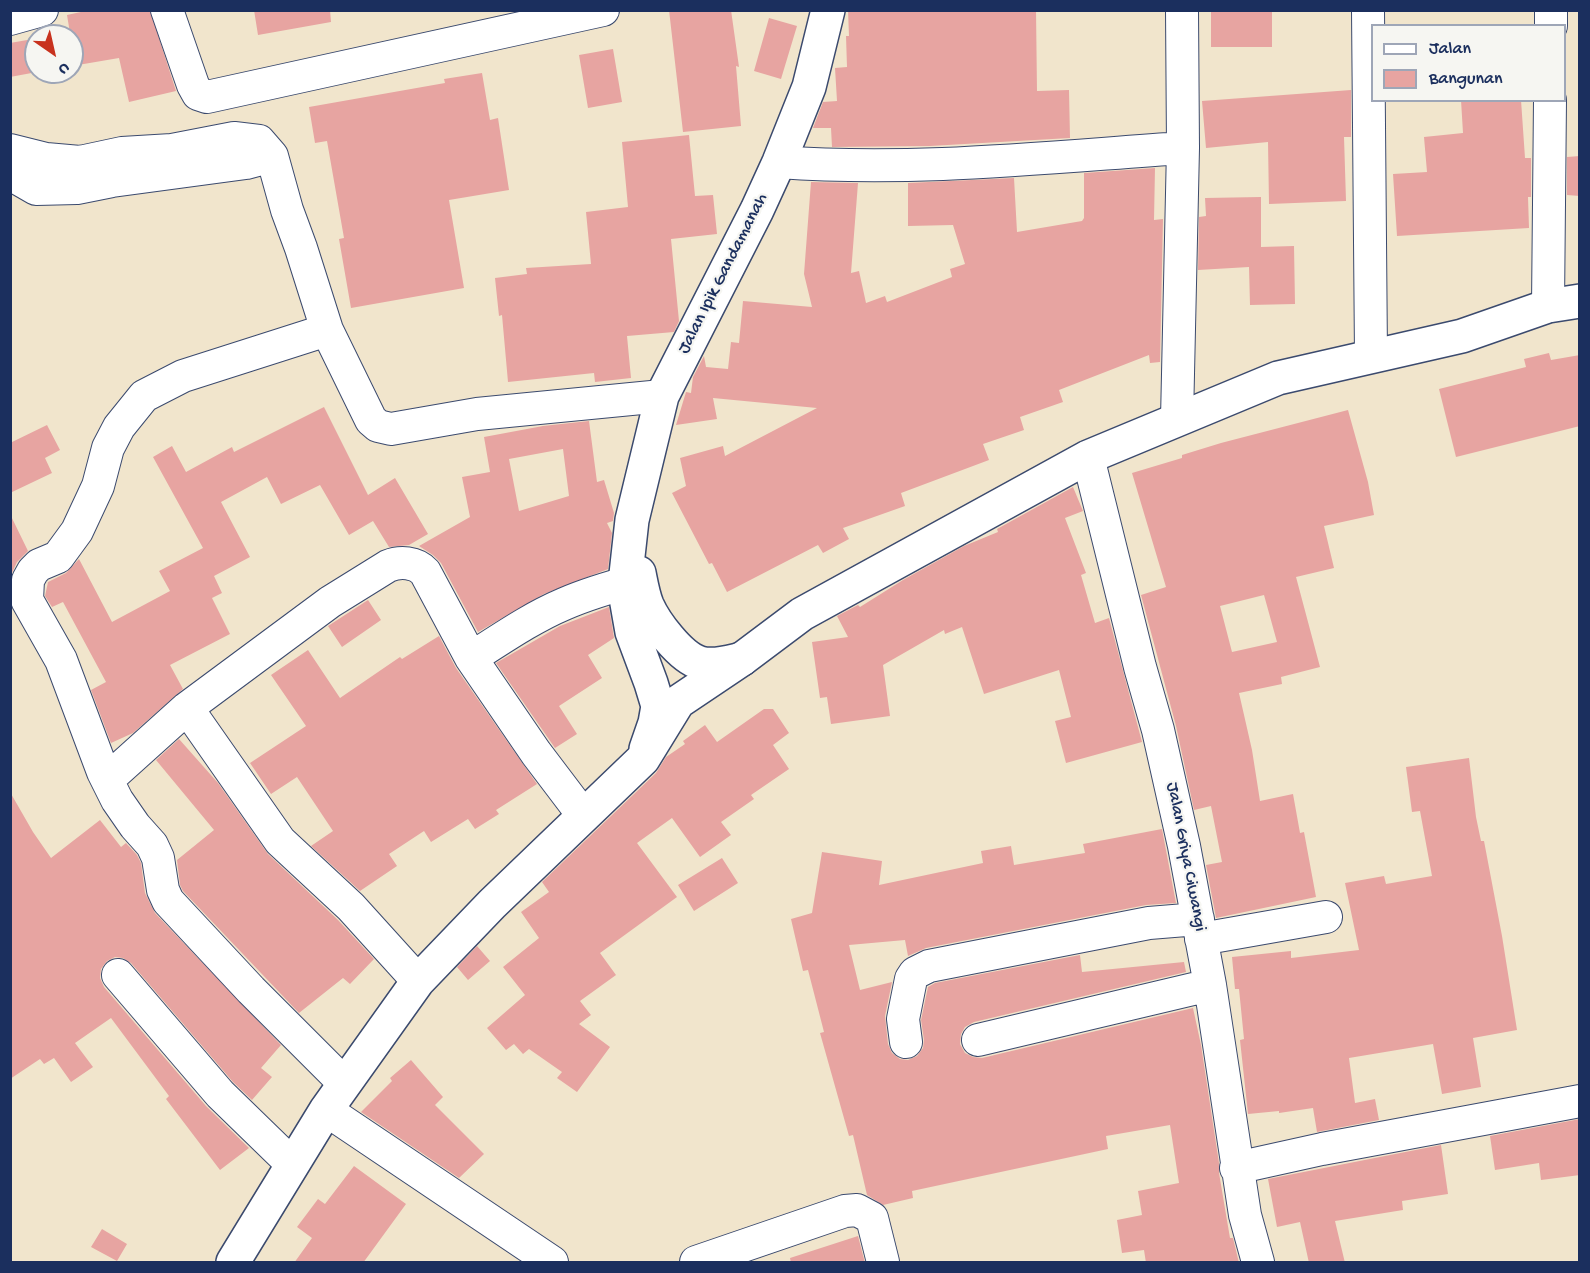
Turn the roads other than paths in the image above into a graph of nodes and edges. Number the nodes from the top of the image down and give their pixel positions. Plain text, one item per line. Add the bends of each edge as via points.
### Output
1 (42, 10) edge
2 (167, 10) edge
3 (603, 10) edge
4 (828, 10) edge
5 (1182, 10) edge
6 (1368, 10) edge
7 (10, 19) edge
8 (1550, 102) edge
9 (1183, 148) junction
10 (10, 150) edge
11 (273, 156) junction
12 (46, 159) junction
13 (779, 162) junction
14 (23, 182) edge
15 (1564, 303) edge
16 (327, 330) junction
17 (1371, 356) junction
18 (662, 396) junction
19 (1177, 418) junction
20 (1088, 457) junction
21 (633, 581) junction
22 (471, 658) junction
23 (742, 659) junction
24 (187, 708) junction
25 (642, 759) junction
26 (107, 780) junction
27 (583, 815) junction
28 (1326, 917) dead end
29 (1200, 929) junction
30 (118, 975) dead end
31 (418, 981) junction
32 (1210, 985) junction
33 (978, 1040) dead end
34 (906, 1042) dead end
35 (344, 1083) junction
36 (1580, 1101) edge
37 (326, 1110) junction
38 (292, 1164) junction
39 (1236, 1168) junction
40 (541, 1260) edge
41 (233, 1263) edge
42 (696, 1263) edge
43 (883, 1263) edge
44 (1258, 1263) edge

1 - 7 street
2 - 3 street via 192,86 207,97
4 - 13 main road, Jalan Ipik Gandamanah via 809,87
5 - 9 street
6 - 17 street
8 - 15 street
9 - 13 street via 897,166
9 - 19 street
10 - 12 street
11 - 12 street via 259,141 234,138 80,162
11 - 14 street via 77,188
11 - 16 street
12 - 14 street
13 - 18 main road, Jalan Ipik Gandamanah
15 - 17 main road via 1462,336
16 - 18 street via 371,420 392,429 477,414
16 - 26 street via 183,376 144,396 108,448 98,486 77,531 58,556 39,565 28,580 27,600 61,660
17 - 19 main road via 1278,378
18 - 21 main road, Jalan Ipik Gandamanah via 632,520
19 - 20 main road
20 - 23 main road via 802,614
20 - 29 street, Jalan Griya Ciwangi via 1158,730
21 - 22 street via 562,605
21 - 23 main road, Jalan Ipik Gandamanah via 660,628 686,655 701,663
21 - 25 main road, Jalan Ipik Gandamanah via 626,598 632,632 658,706
22 - 24 street via 425,572 419,566 397,562 330,602
22 - 27 street
23 - 25 main road via 678,702
24 - 26 street
24 - 31 street via 280,841 351,907
25 - 27 main road
26 - 35 street via 152,845 168,902
27 - 31 main road
28 - 29 street
29 - 32 street, Jalan Griya Ciwangi
29 - 34 street via 1149,923 929,966 911,979 903,1019
30 - 38 street via 219,1094
31 - 35 main road
32 - 33 street
32 - 39 street, Jalan Griya Ciwangi
35 - 37 main road
36 - 39 street
37 - 38 main road
37 - 40 street
38 - 41 main road
39 - 44 street, Jalan Griya Ciwangi
42 - 43 street via 857,1210 872,1218

